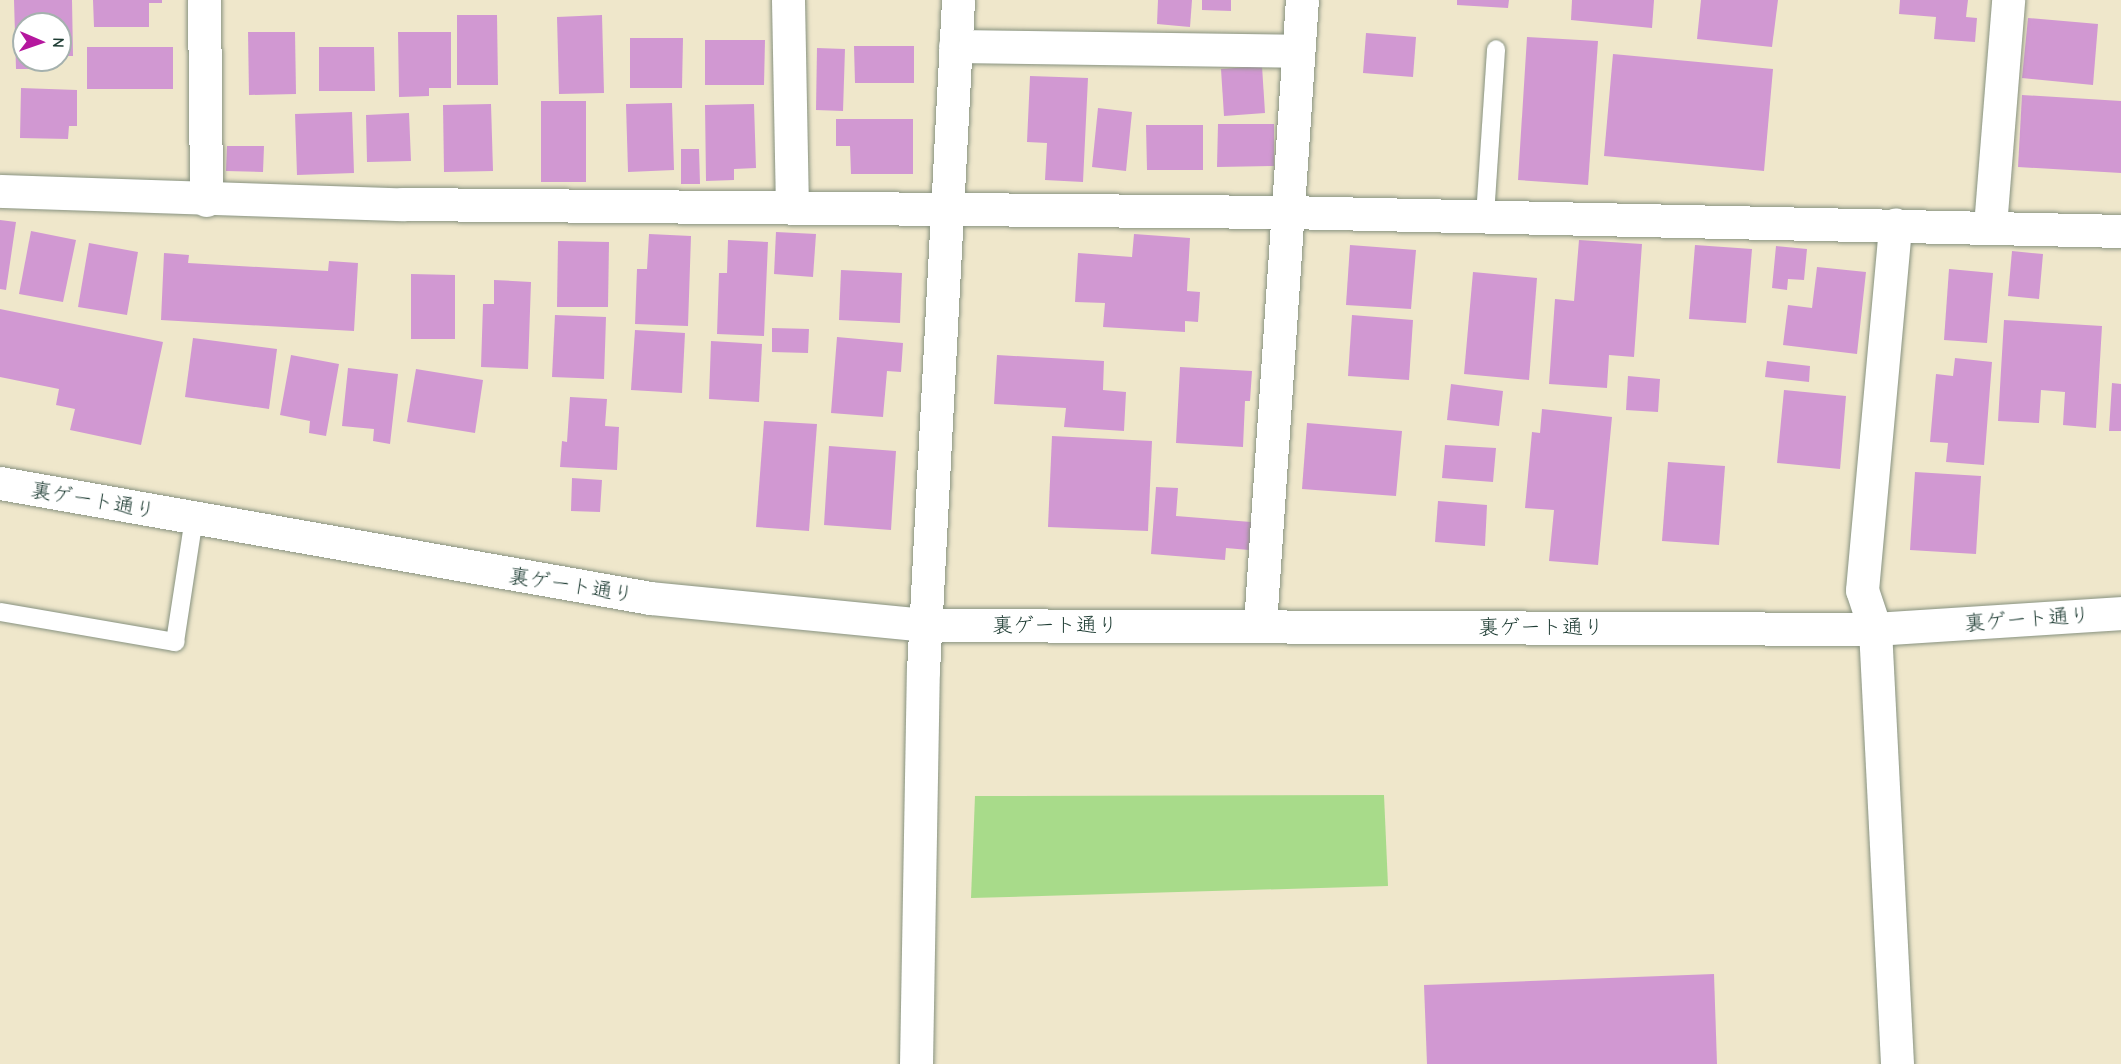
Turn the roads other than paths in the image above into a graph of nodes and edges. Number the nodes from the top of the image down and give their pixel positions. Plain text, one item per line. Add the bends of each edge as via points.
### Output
1 (204, 0) edge
2 (788, 0) edge
3 (958, 0) edge
4 (1302, 0) edge
5 (2008, 0) edge
6 (955, 46) junction
7 (1496, 49) dead end
8 (1297, 51) junction
9 (0, 191) edge
10 (206, 200) junction
11 (792, 208) junction
12 (948, 212) junction
13 (1287, 212) junction
14 (1485, 216) junction
15 (1894, 224) junction
16 (1990, 226) junction
17 (2121, 231) edge
18 (0, 483) edge
19 (194, 518) junction
20 (0, 612) edge
21 (2121, 614) edge
22 (926, 625) junction
23 (1260, 625) junction
24 (1875, 629) junction
25 (916, 1064) edge
26 (1897, 1064) edge

1 - 10 street
2 - 11 street
3 - 6 street
4 - 8 street
5 - 16 street
6 - 8 street
6 - 12 street
7 - 14 lane
8 - 13 street
9 - 10 street
10 - 11 street
11 - 12 street
12 - 13 street
12 - 22 street
13 - 14 street
13 - 23 street
14 - 15 street
15 - 16 street
15 - 24 street via 1862,590
16 - 17 street
18 - 19 street, 裏ゲート通り
19 - 20 lane via 175,642
19 - 22 street, 裏ゲート通り via 650,598
21 - 24 street, 裏ゲート通り
22 - 23 street, 裏ゲート通り
22 - 25 street
23 - 24 street, 裏ゲート通り
24 - 26 street

